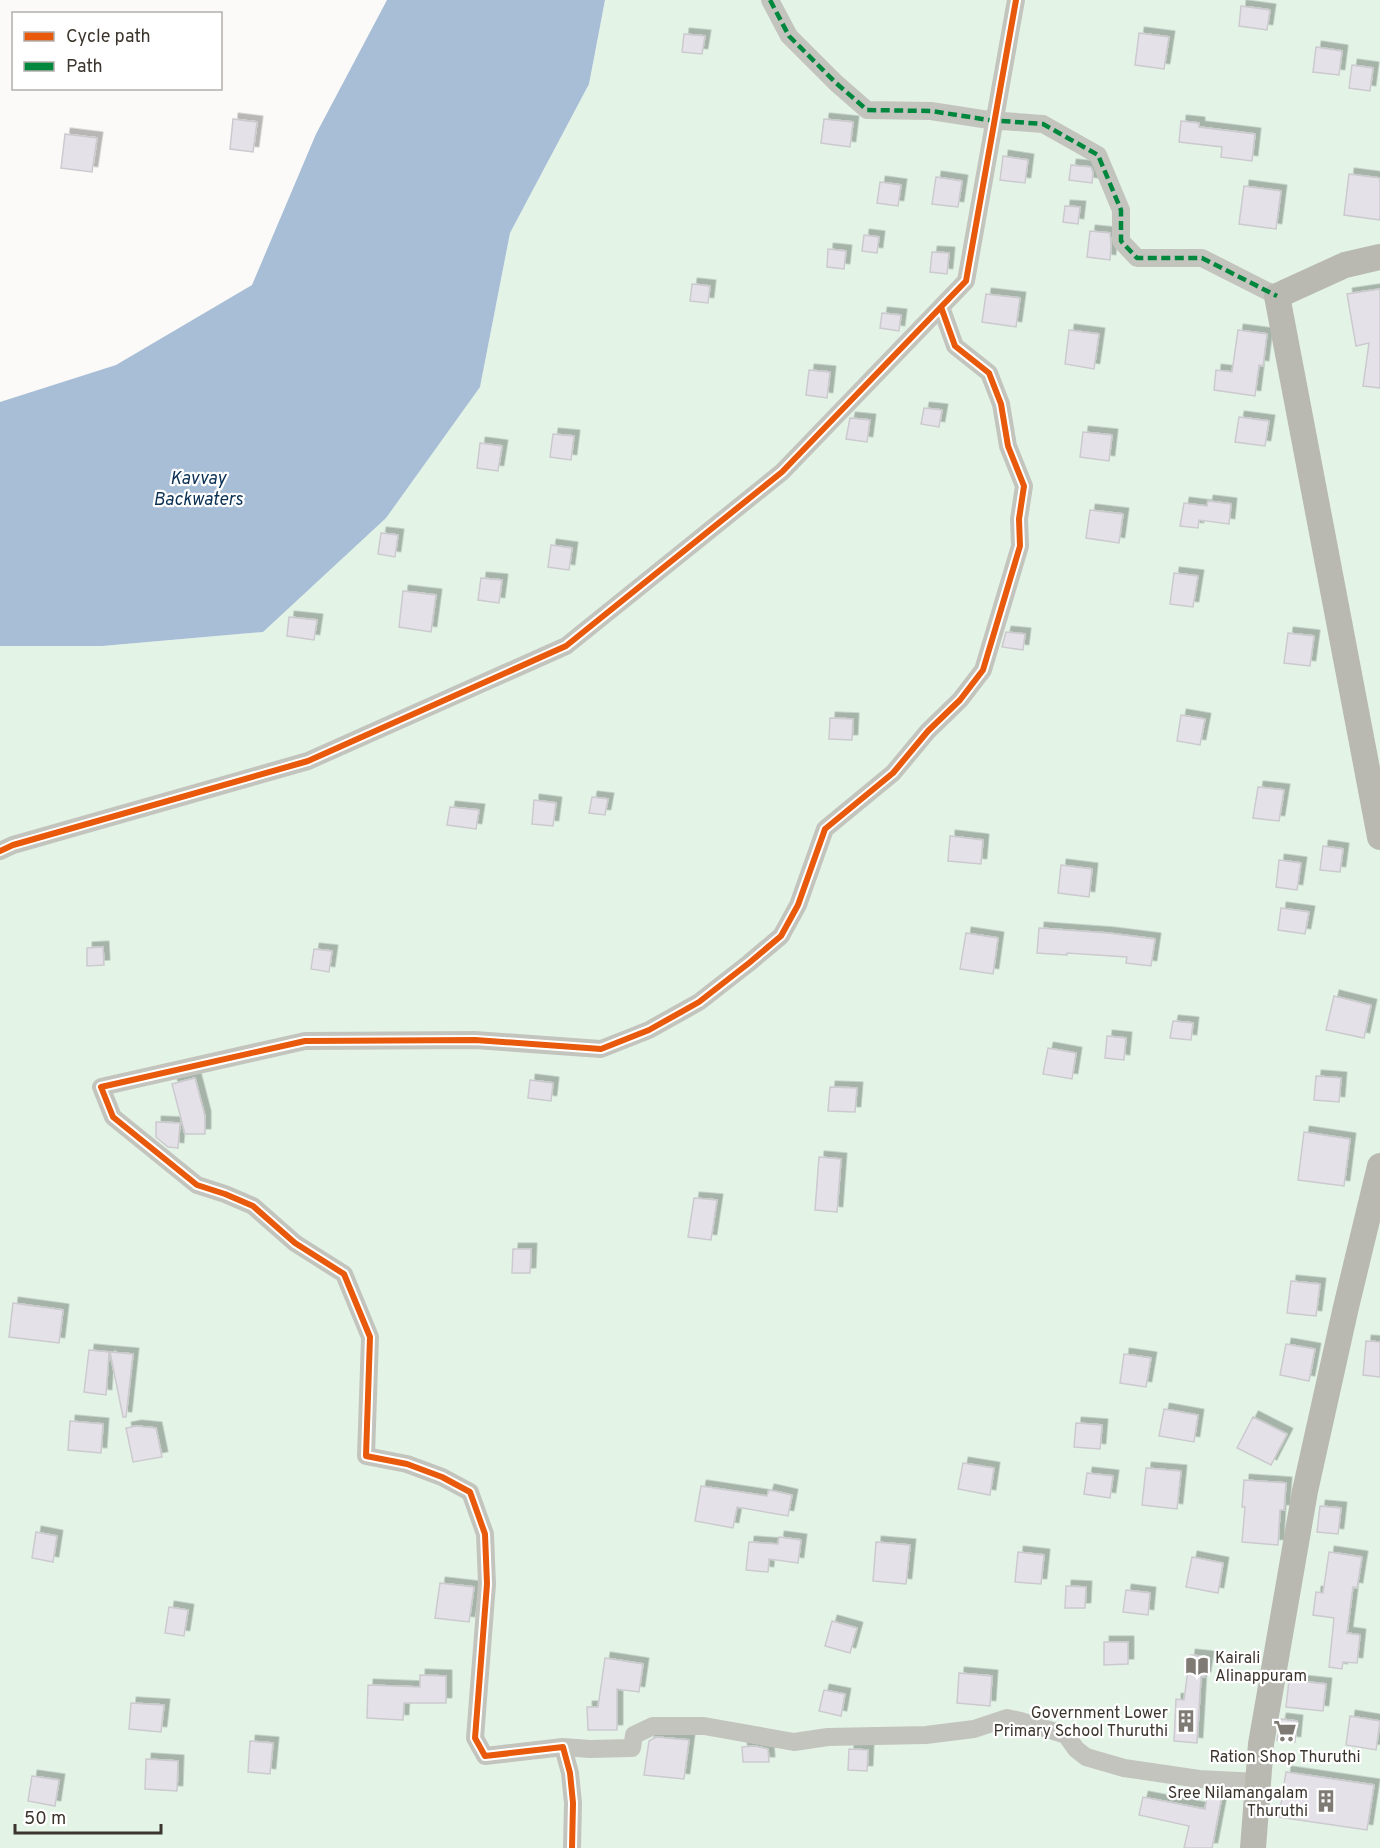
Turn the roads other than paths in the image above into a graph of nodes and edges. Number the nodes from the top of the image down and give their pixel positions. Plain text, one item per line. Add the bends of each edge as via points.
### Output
1 (770, 0) edge
2 (1016, 0) edge
3 (995, 120) junction
4 (1380, 256) edge
5 (1277, 296) junction
6 (941, 307) junction
7 (1380, 837) edge
8 (0, 851) edge
9 (1380, 1166) edge
10 (563, 1748) junction
11 (1258, 1782) junction
12 (572, 1848) edge
13 (1253, 1848) edge

1 - 3 street via 789,36 867,110 931,111
2 - 3 street
3 - 5 street via 1043,124 1098,155 1121,210 1122,241 1137,258 1202,258
3 - 6 street via 966,281
4 - 5 main road via 1345,265
5 - 7 main road
6 - 8 street via 782,472 566,646 308,761
6 - 10 street via 955,346 989,373 1001,404 1008,446 1024,486 1020,546 983,670 892,773 825,829 798,905 781,936 699,1002 650,1030 601,1049 475,1040 305,1041 101,1087 114,1117 190,1180 253,1206 295,1244 344,1274 370,1337 366,1456 407,1464 470,1492 484,1534 487,1584 475,1738 485,1756
9 - 11 main road via 1305,1491 1261,1744
10 - 11 street via 632,1748 634,1735 653,1726 704,1726 794,1742 828,1737 926,1735 974,1729 1007,1718 1065,1735 1086,1758 1124,1768 1198,1779
10 - 12 street via 573,1803
11 - 13 main road

